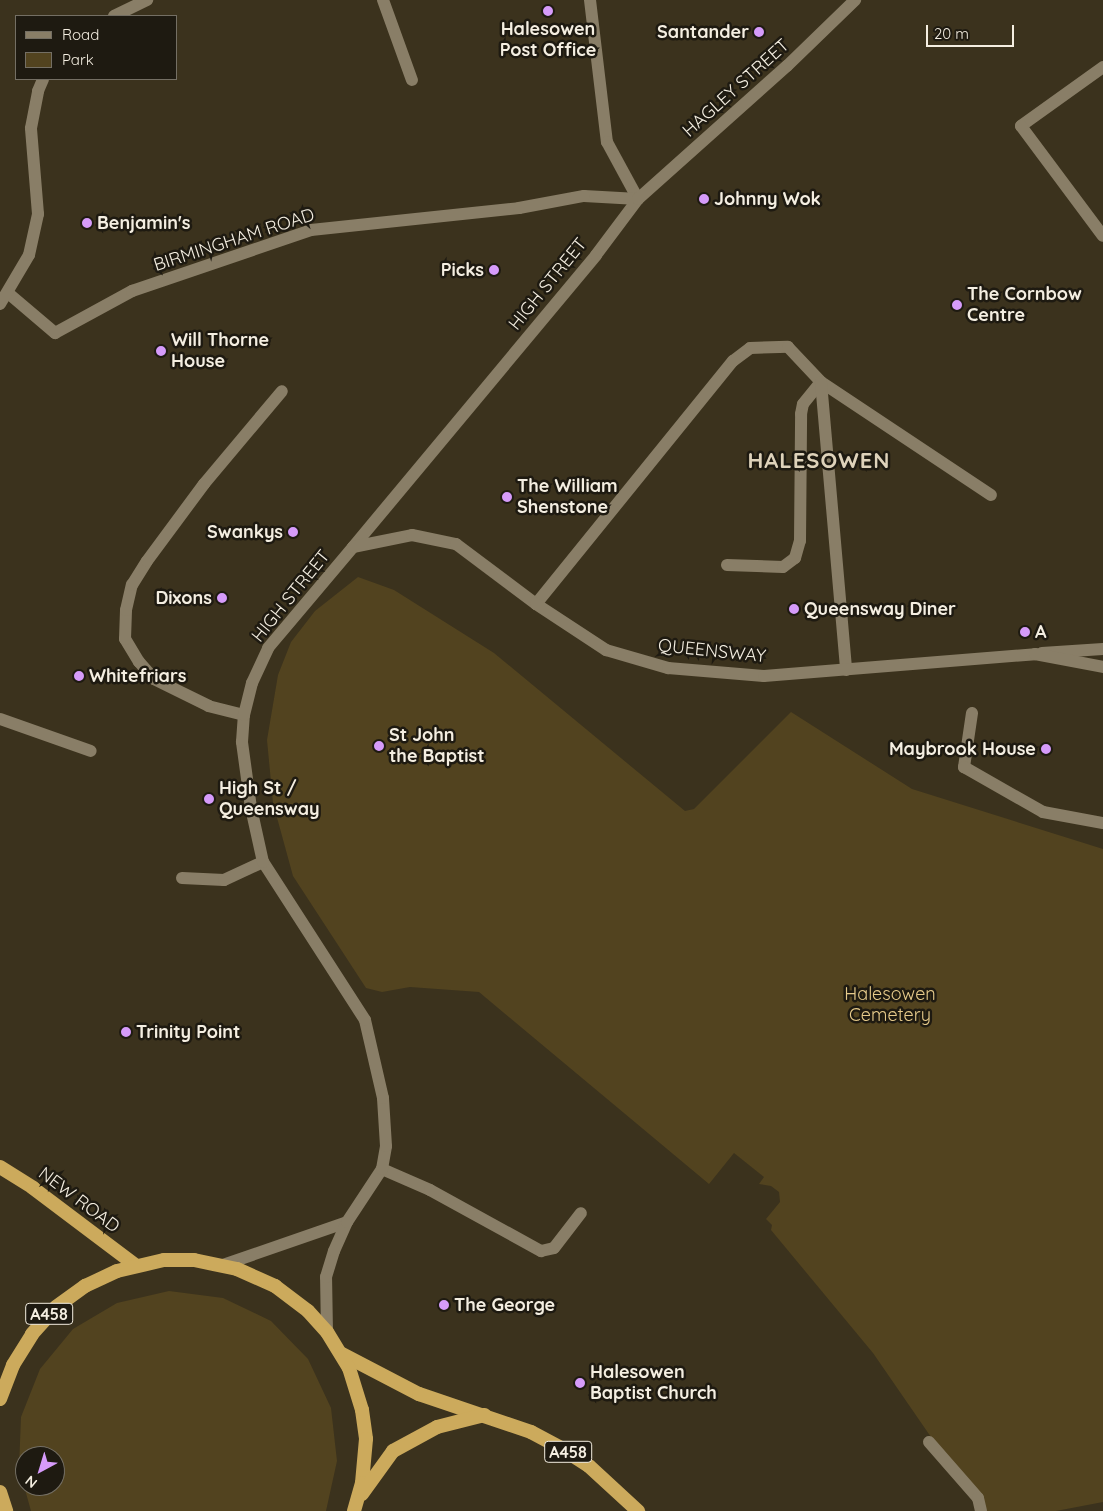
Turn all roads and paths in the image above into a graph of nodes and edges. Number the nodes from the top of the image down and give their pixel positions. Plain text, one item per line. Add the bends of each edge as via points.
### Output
1 (144, 0) edge
2 (383, 0) edge
3 (590, 0) edge
4 (855, 0) edge
5 (116, 15) edge
6 (1103, 67) edge
7 (43, 80) edge
8 (412, 80) dead end
9 (638, 199) junction
10 (1103, 236) edge
11 (8, 293) junction
12 (0, 304) edge
13 (822, 382) junction
14 (282, 391) dead end
15 (991, 495) dead end
16 (353, 547) junction
17 (727, 565) dead end
18 (536, 604) junction
19 (1103, 649) edge
20 (1035, 654) junction
21 (1103, 667) edge
22 (846, 670) junction
23 (972, 713) dead end
24 (244, 715) junction
25 (0, 719) edge
26 (91, 752) dead end
27 (1103, 823) edge
28 (263, 862) junction
29 (182, 878) dead end
30 (0, 1167) edge
31 (382, 1169) junction
32 (581, 1213) dead end
33 (347, 1222) junction
34 (135, 1265) junction
35 (223, 1265) junction
36 (327, 1332) junction
37 (342, 1354) junction
38 (0, 1399) edge
39 (484, 1415) junction
40 (929, 1442) dead end
41 (0, 1492) edge
42 (356, 1504) edge
43 (6, 1511) edge
44 (638, 1511) edge
45 (981, 1511) edge

1 - 5 street
2 - 8 street
3 - 9 street via 607,142
4 - 9 street, HAGLEY STREET via 787,66
6 - 10 street via 1021,126
7 - 11 street via 32,128 38,214 29,254
9 - 11 street, BIRMINGHAM ROAD via 584,196 519,208 311,230 132,292 55,333
9 - 16 street, HIGH STREET via 596,255
11 - 12 street
13 - 15 street
13 - 17 street via 803,404 801,414 798,550 791,562 782,567
13 - 18 street via 788,347 750,348 744,352 733,361
13 - 22 street
14 - 24 street via 204,484 147,561 132,585 126,610 125,639 154,679 209,706
16 - 18 street, QUEENSWAY via 412,535 456,544
16 - 24 street, HIGH STREET via 268,648 252,683
18 - 22 street, QUEENSWAY via 606,650 668,668 764,676
19 - 20 street
20 - 21 street, QUEENSWAY
20 - 22 street, QUEENSWAY
23 - 27 street via 964,767 1043,812
24 - 28 street, HIGH STREET via 242,742 248,789
25 - 26 street
28 - 29 street via 224,880
28 - 31 street, HIGH STREET via 365,1020 383,1098 386,1146
30 - 34 highway, NEW ROAD
31 - 32 street via 430,1190 541,1251 554,1248
31 - 33 street, HIGH STREET
33 - 35 street
33 - 36 street, HIGH STREET via 326,1277
34 - 35 highway, A458 via 179,1260
34 - 38 highway, A458 via 85,1286 43,1320 17,1356
35 - 36 highway, A458 via 275,1286 308,1311
36 - 37 highway, A458
37 - 39 highway, A458 via 419,1394
37 - 42 highway, A458 via 354,1381 365,1425 366,1454
39 - 42 highway, A458 via 437,1427 393,1451
39 - 44 highway, A458 via 531,1432 561,1448 589,1466
40 - 45 street via 978,1498
41 - 43 highway

